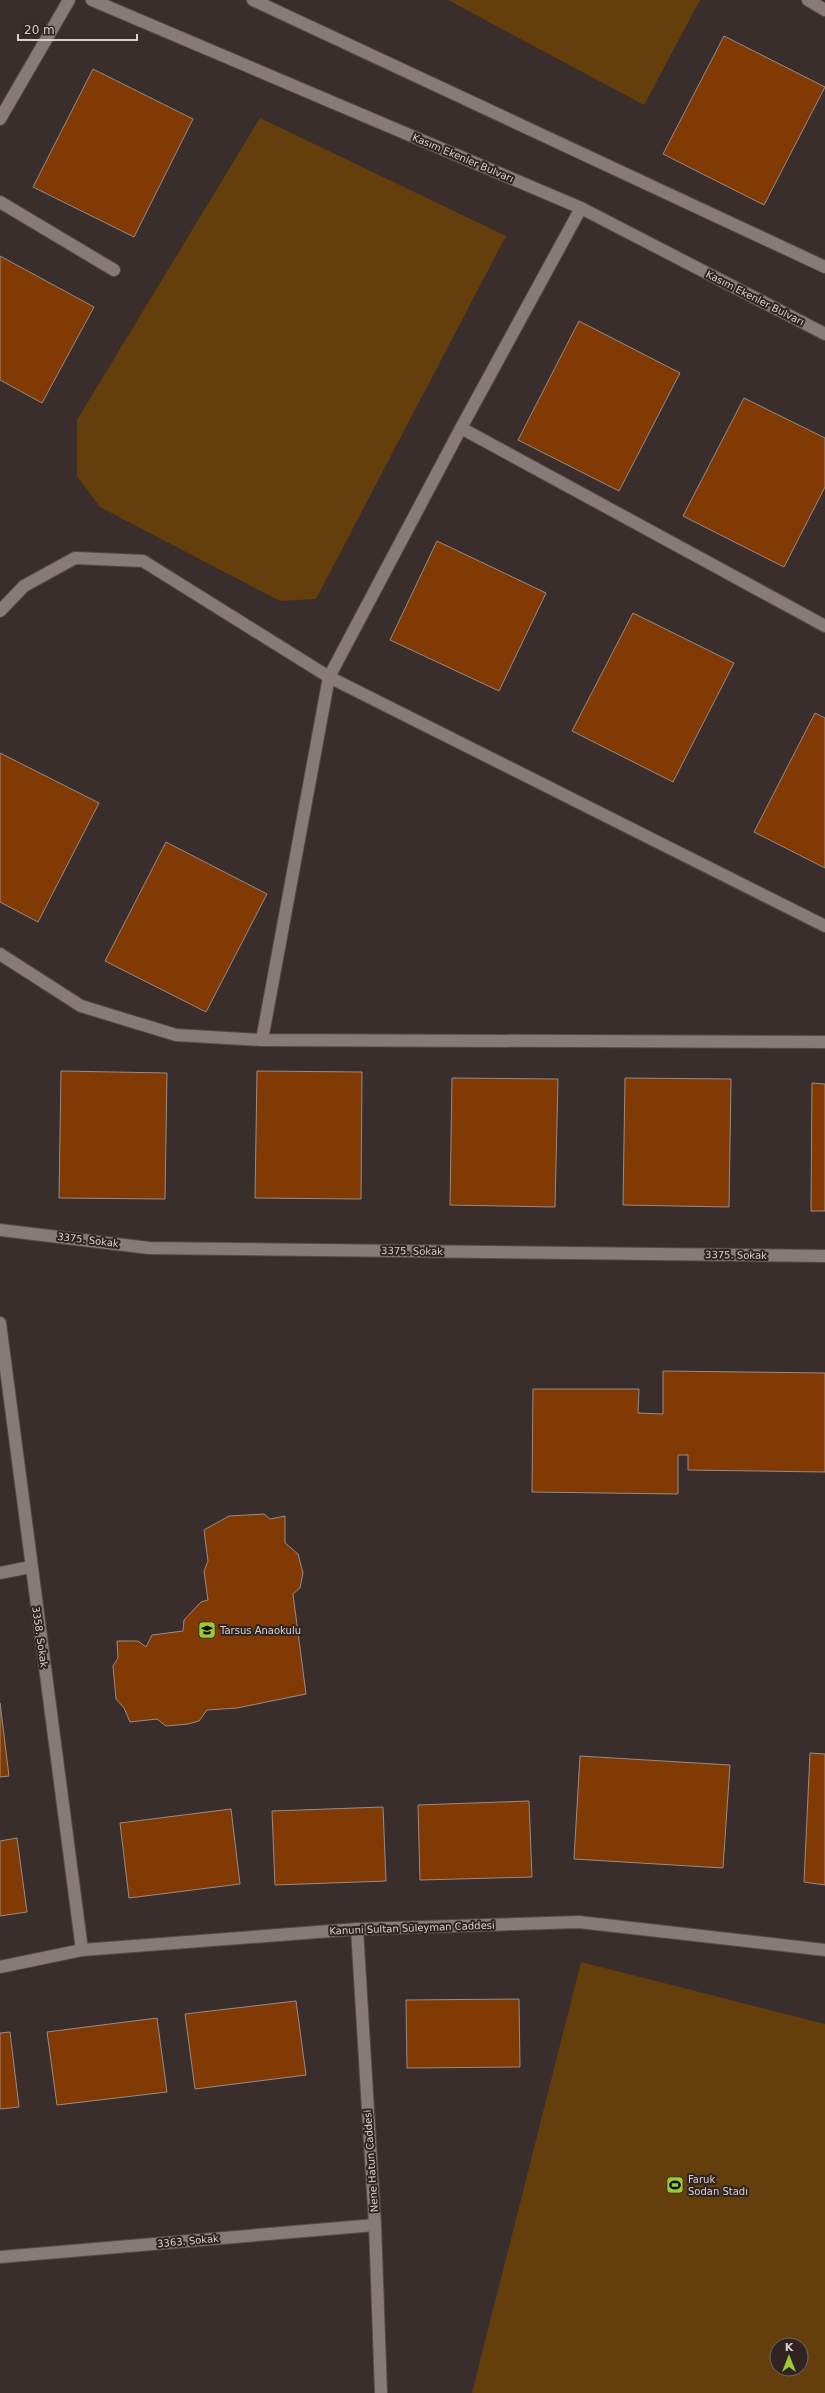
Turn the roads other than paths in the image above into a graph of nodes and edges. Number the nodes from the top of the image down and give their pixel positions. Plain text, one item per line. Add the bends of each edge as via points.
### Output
1 (69, 0) edge
2 (92, 0) edge
3 (253, 0) edge
4 (808, 0) edge
5 (825, 10) edge
6 (0, 119) edge
7 (0, 202) edge
8 (581, 208) junction
9 (825, 266) edge
10 (114, 270) dead end
11 (825, 334) edge
12 (461, 428) junction
13 (0, 611) edge
14 (825, 626) edge
15 (329, 677) junction
16 (825, 926) edge
17 (0, 954) edge
18 (262, 1040) junction
19 (825, 1042) edge
20 (0, 1230) edge
21 (825, 1256) edge
22 (0, 1323) edge
23 (30, 1567) junction
24 (0, 1573) edge
25 (357, 1929) junction
26 (82, 1950) junction
27 (825, 1950) edge
28 (0, 1967) edge
29 (375, 2225) junction
30 (0, 2257) edge
31 (381, 2393) edge

1 - 6 street
2 - 8 street, Kasım Ekenler Bulvarı
3 - 9 street
4 - 5 street
7 - 10 street
8 - 11 street, Kasım Ekenler Bulvarı
8 - 12 street
12 - 14 street
12 - 15 street
13 - 15 street via 24,586 75,558 143,561
15 - 16 street
15 - 18 street
17 - 18 street via 81,1006 176,1035
18 - 19 street
20 - 21 street, 3375. Sokak via 149,1248
22 - 23 street, 3358. Sokak
23 - 24 street
23 - 26 street, 3358. Sokak
25 - 26 street, Kanuni Sultan Süleyman Caddesi
25 - 27 street, Kanuni Sultan Süleyman Caddesi via 579,1922
25 - 29 street, Nene Hatun Caddesi
26 - 28 street, Kanuni Sultan Süleyman Caddesi
29 - 30 street, 3363. Sokak
29 - 31 street, Nene Hatun Caddesi

